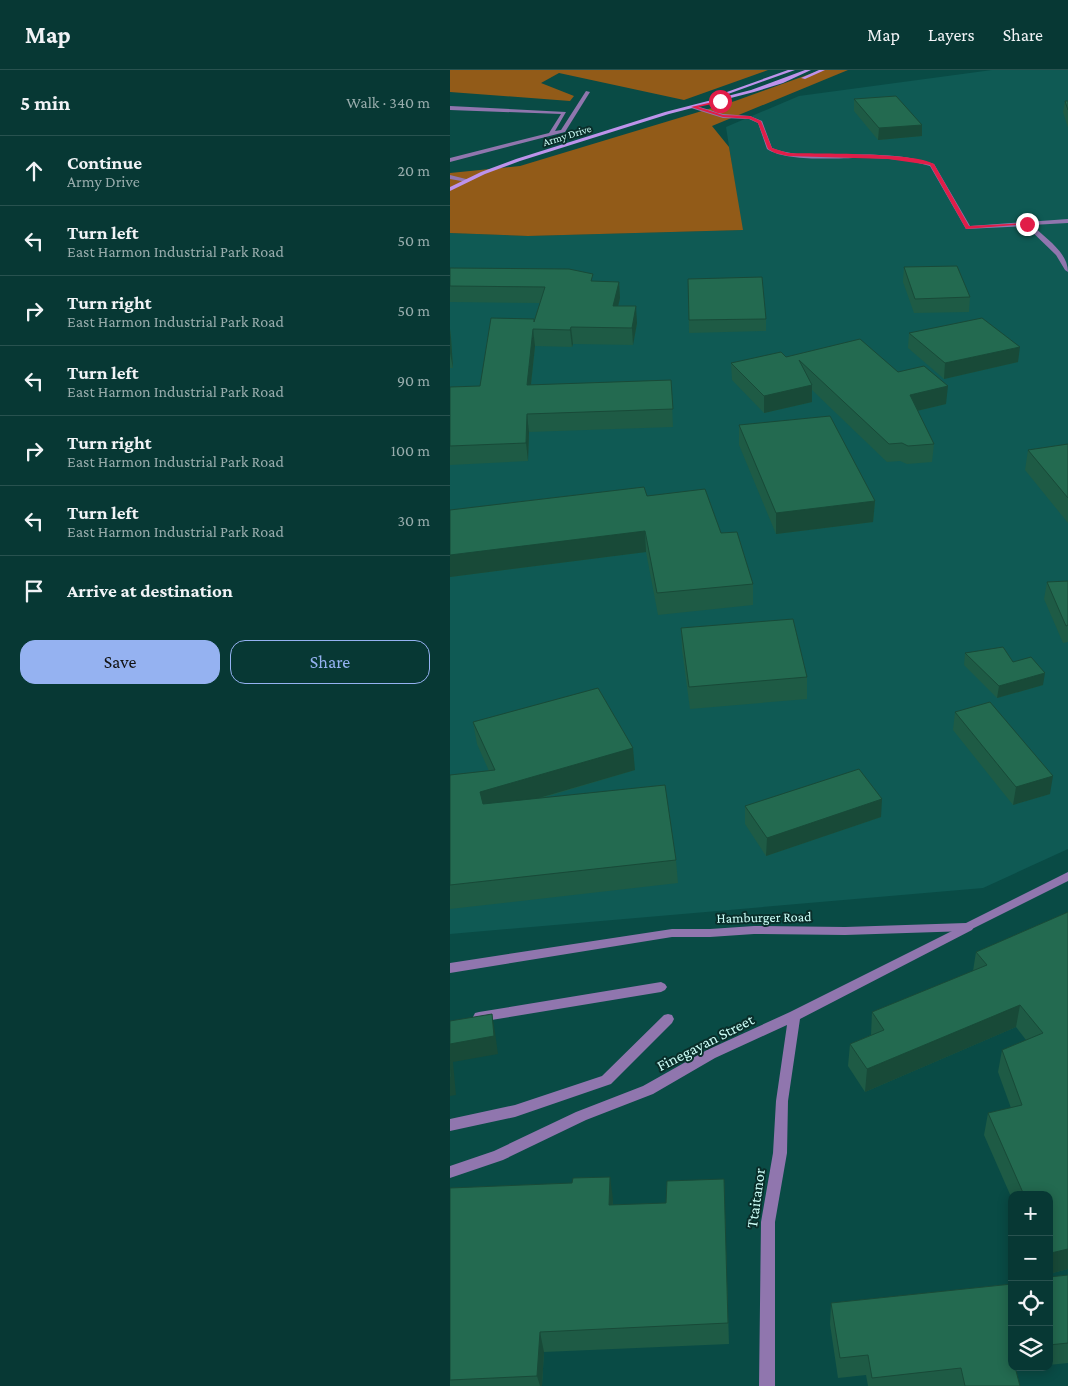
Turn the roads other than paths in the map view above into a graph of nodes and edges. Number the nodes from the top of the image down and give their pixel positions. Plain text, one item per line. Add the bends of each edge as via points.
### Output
1 (781, 70) edge
2 (793, 70) edge
3 (809, 70) edge
4 (823, 70) edge
5 (588, 92) dead end
6 (729, 92) junction
7 (742, 95) junction
8 (693, 107) junction
9 (450, 108) edge
10 (551, 134) junction
11 (450, 160) edge
12 (450, 177) edge
13 (467, 180) junction
14 (450, 189) edge
15 (1068, 221) edge
16 (1027, 224) junction
17 (1068, 270) edge
18 (1068, 876) edge
19 (968, 927) junction
20 (450, 968) edge
21 (661, 987) dead end
22 (794, 1016) junction
23 (469, 1018) edge
24 (668, 1019) dead end
25 (450, 1125) edge
26 (450, 1172) edge
27 (767, 1386) edge

1 - 6 main road
2 - 6 main road, Army Drive
3 - 7 main road, Army Drive
4 - 7 main road via 788,84
5 - 10 street via 563,131
6 - 8 main road, Army Drive
7 - 8 main road, Army Drive
8 - 13 main road, Army Drive via 518,160
8 - 16 street via 760,122 770,149 776,152 888,158 932,164 968,228
9 - 10 street via 564,113
10 - 11 street
12 - 13 street
13 - 14 main road, Army Drive
15 - 16 street
16 - 17 street via 1059,254
18 - 19 street, Hamburger Road
19 - 20 street, Hamburger Road via 672,933
19 - 22 street, Finegayan Street
21 - 23 street
22 - 26 street, Finegayan Street via 711,1054 648,1090 581,1116 498,1156
22 - 27 street, Ttaitanor via 782,1101 780,1152 768,1222
24 - 25 street via 606,1080 515,1111

